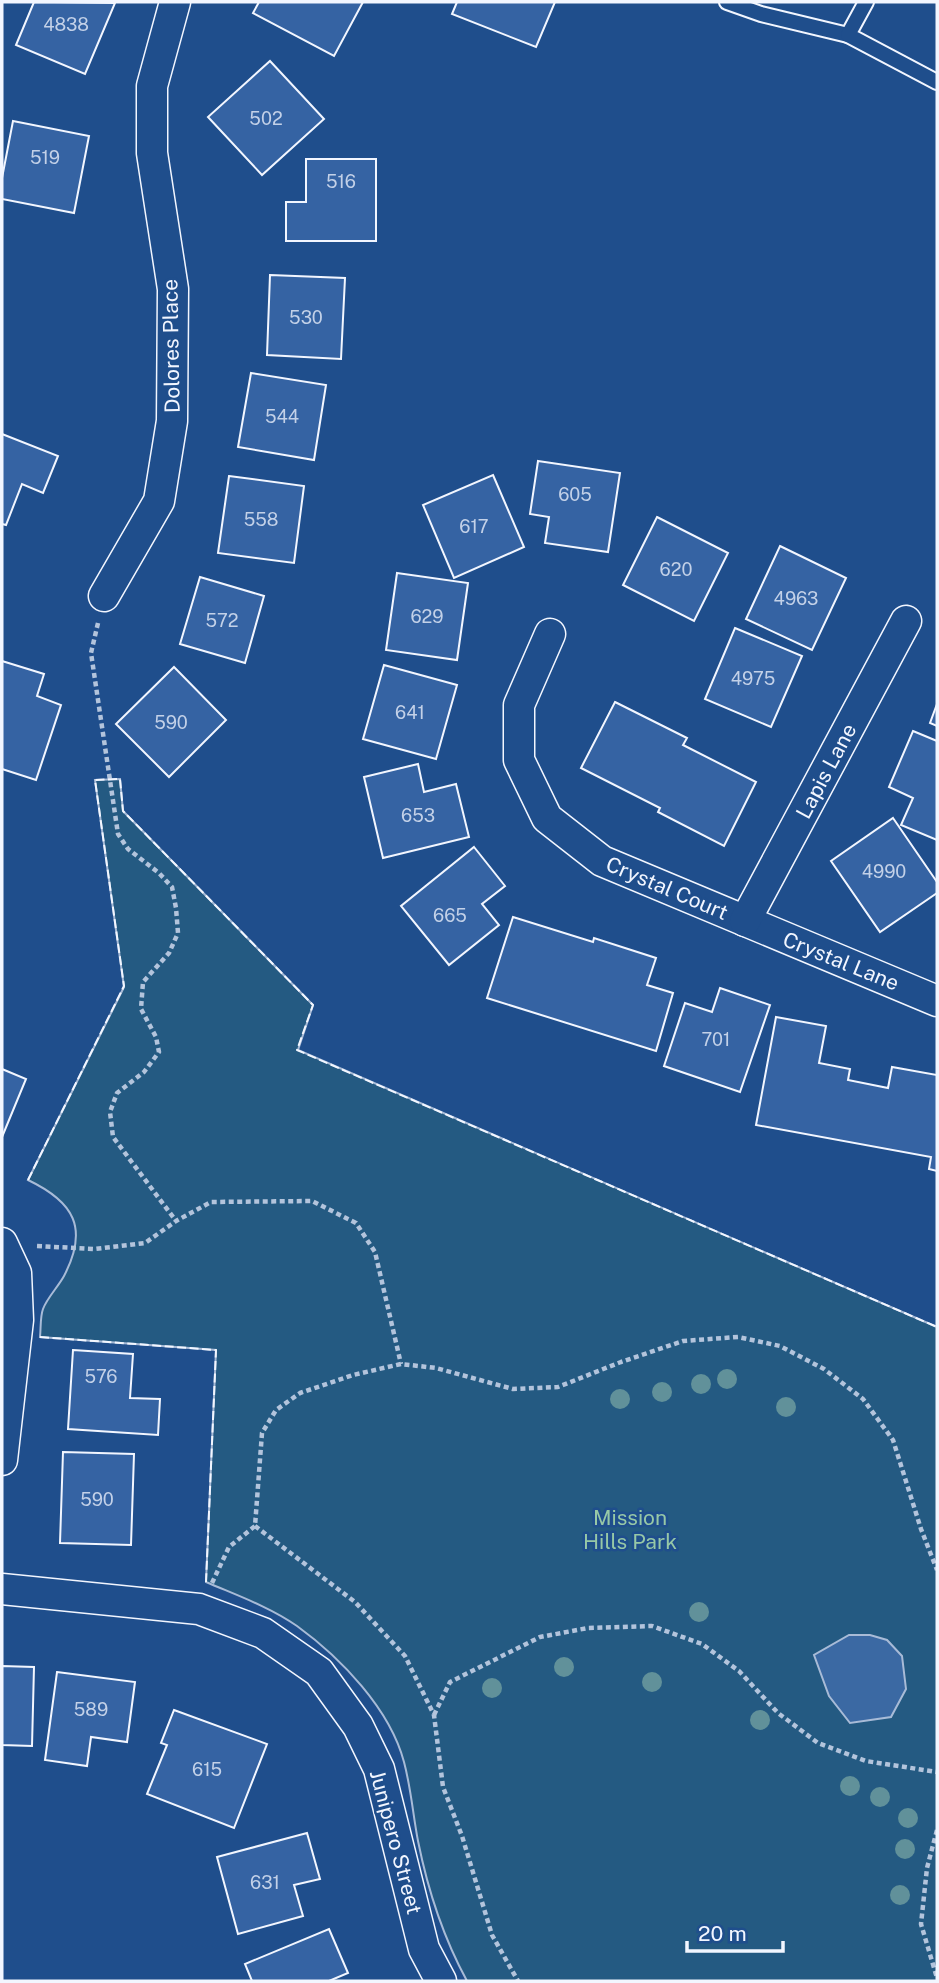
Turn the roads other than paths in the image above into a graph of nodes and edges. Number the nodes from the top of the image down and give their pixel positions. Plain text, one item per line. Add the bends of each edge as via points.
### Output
1 (175, 2) edge
2 (727, 2) edge
3 (866, 2) edge
4 (848, 35) junction
5 (937, 82) edge
6 (104, 596) road end
7 (906, 621) dead end
8 (550, 634) dead end
9 (745, 921) junction
10 (937, 1000) edge
11 (2, 1244) edge
12 (2, 1460) edge
13 (2, 1589) edge
14 (441, 1981) edge

1 - 6 street, Dolores Place via 152,86 152,153 173,289 172,421 159,500
2 - 4 lane
3 - 4 lane
4 - 5 lane
7 - 9 street, Lapis Lane
8 - 9 street, Crystal Court via 519,705 519,760 547,818 602,861
9 - 10 street, Crystal Lane
11 - 12 street via 16,1273 18,1320
13 - 14 street, Junipero Street via 200,1609 263,1633 319,1672 358,1726 379,1769 424,1949

